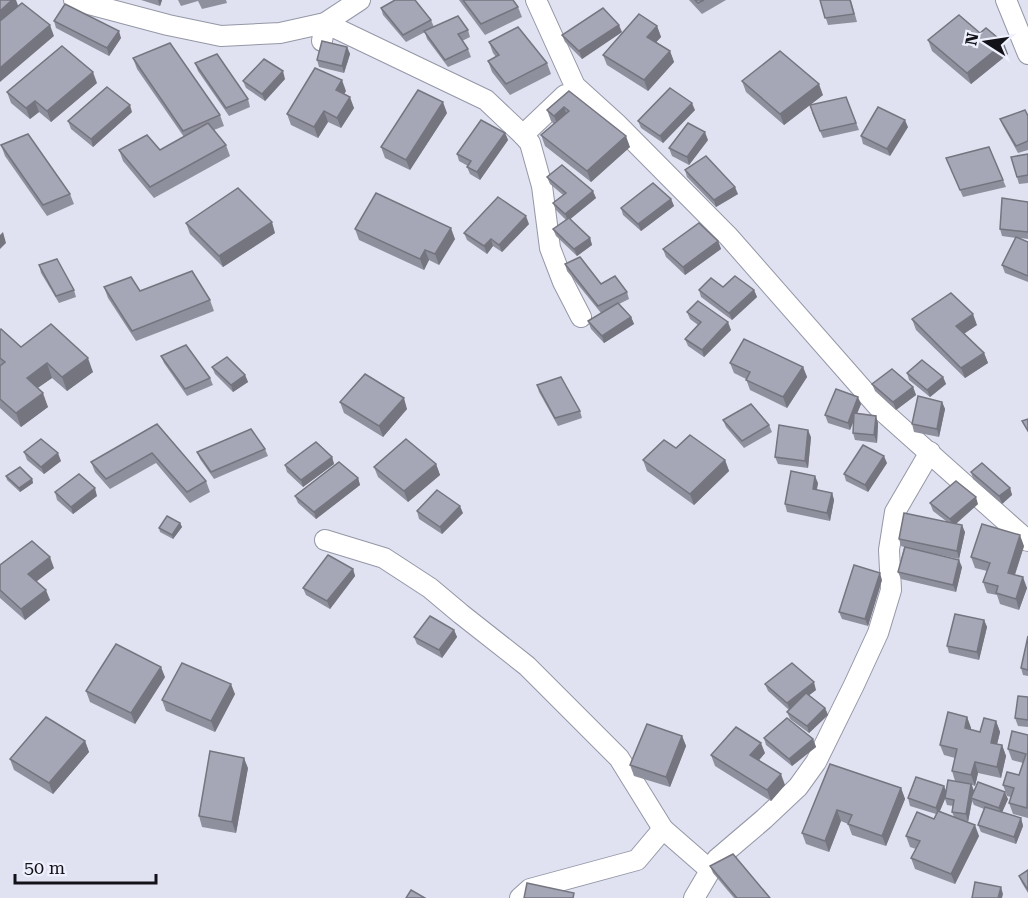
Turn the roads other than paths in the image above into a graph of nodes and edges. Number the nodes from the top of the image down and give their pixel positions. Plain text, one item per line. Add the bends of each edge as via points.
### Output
1 (74, 0) edge
2 (360, 0) edge
3 (536, 0) edge
4 (1006, 0) edge
5 (323, 32) junction
6 (1028, 54) edge
7 (575, 86) junction
8 (523, 135) junction
9 (581, 317) dead end
10 (930, 452) junction
11 (325, 540) dead end
12 (1028, 541) edge
13 (663, 829) junction
14 (710, 870) junction
15 (520, 898) edge
16 (694, 898) edge

1 - 5 street via 221,36
2 - 5 street
3 - 7 street
4 - 6 street
5 - 8 street via 486,100
7 - 8 street
7 - 10 street via 729,237 880,409
8 - 9 street via 530,143 542,186 550,248
10 - 12 street
10 - 14 street via 895,512 889,550 891,590 878,633 816,762 798,787 717,859
11 - 13 street via 384,558 430,588 527,666 619,758
13 - 14 street
13 - 15 street via 637,860 530,889
14 - 16 street

